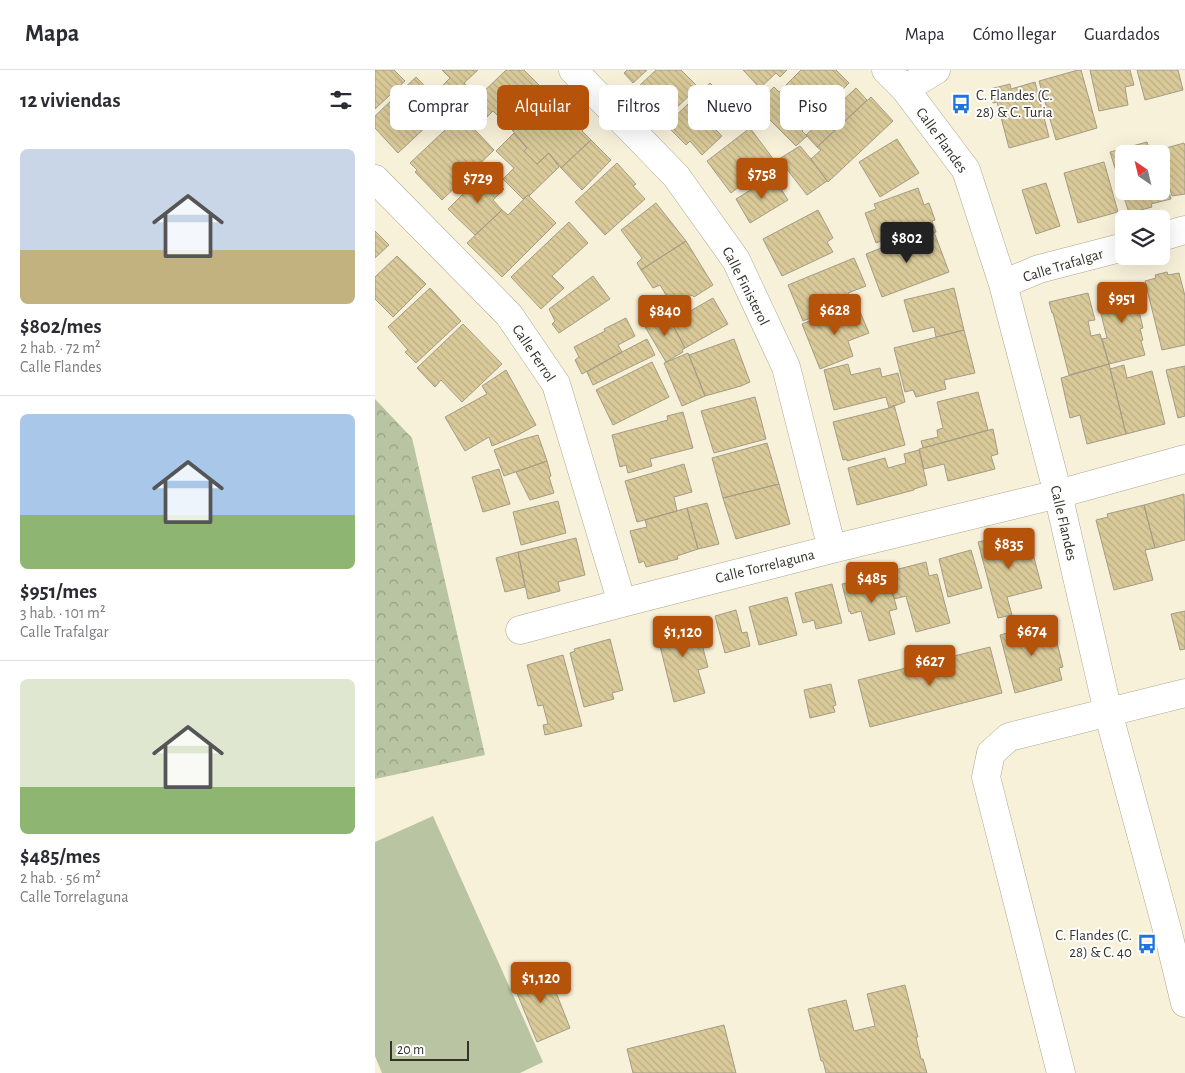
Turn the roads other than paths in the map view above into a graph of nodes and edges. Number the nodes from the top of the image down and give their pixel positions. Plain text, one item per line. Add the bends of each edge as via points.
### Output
1 (573, 70) edge
2 (886, 70) edge
3 (936, 70) edge
4 (905, 89) junction
5 (375, 179) edge
6 (1185, 230) edge
7 (1170, 234) edge
8 (1115, 249) edge
9 (1003, 284) junction
10 (1185, 459) edge
11 (1058, 494) junction
12 (832, 549) junction
13 (622, 602) junction
14 (520, 630) dead end
15 (1185, 693) edge
16 (1108, 712) junction
17 (1176, 931) edge
18 (1185, 1003) edge
19 (1061, 1073) edge

1 - 12 street, Calle Finisterol via 676,176 736,260 786,367
2 - 4 street, Calle Flandes
3 - 4 street
4 - 9 street, Calle Flandes via 967,170
5 - 13 street, Calle Ferrol via 509,315 557,384
6 - 7 street
8 - 9 street, Calle Trafalgar via 1039,270
9 - 11 street, Calle Flandes
10 - 11 street, Calle Torrelaguna
11 - 12 street, Calle Torrelaguna
11 - 16 street, Calle Flandes
12 - 13 street, Calle Torrelaguna
13 - 14 street, Calle Torrelaguna
15 - 16 street
16 - 17 street, Calle Flandes
16 - 19 street via 1009,737 991,753 986,777
17 - 18 street, Calle Flandes

